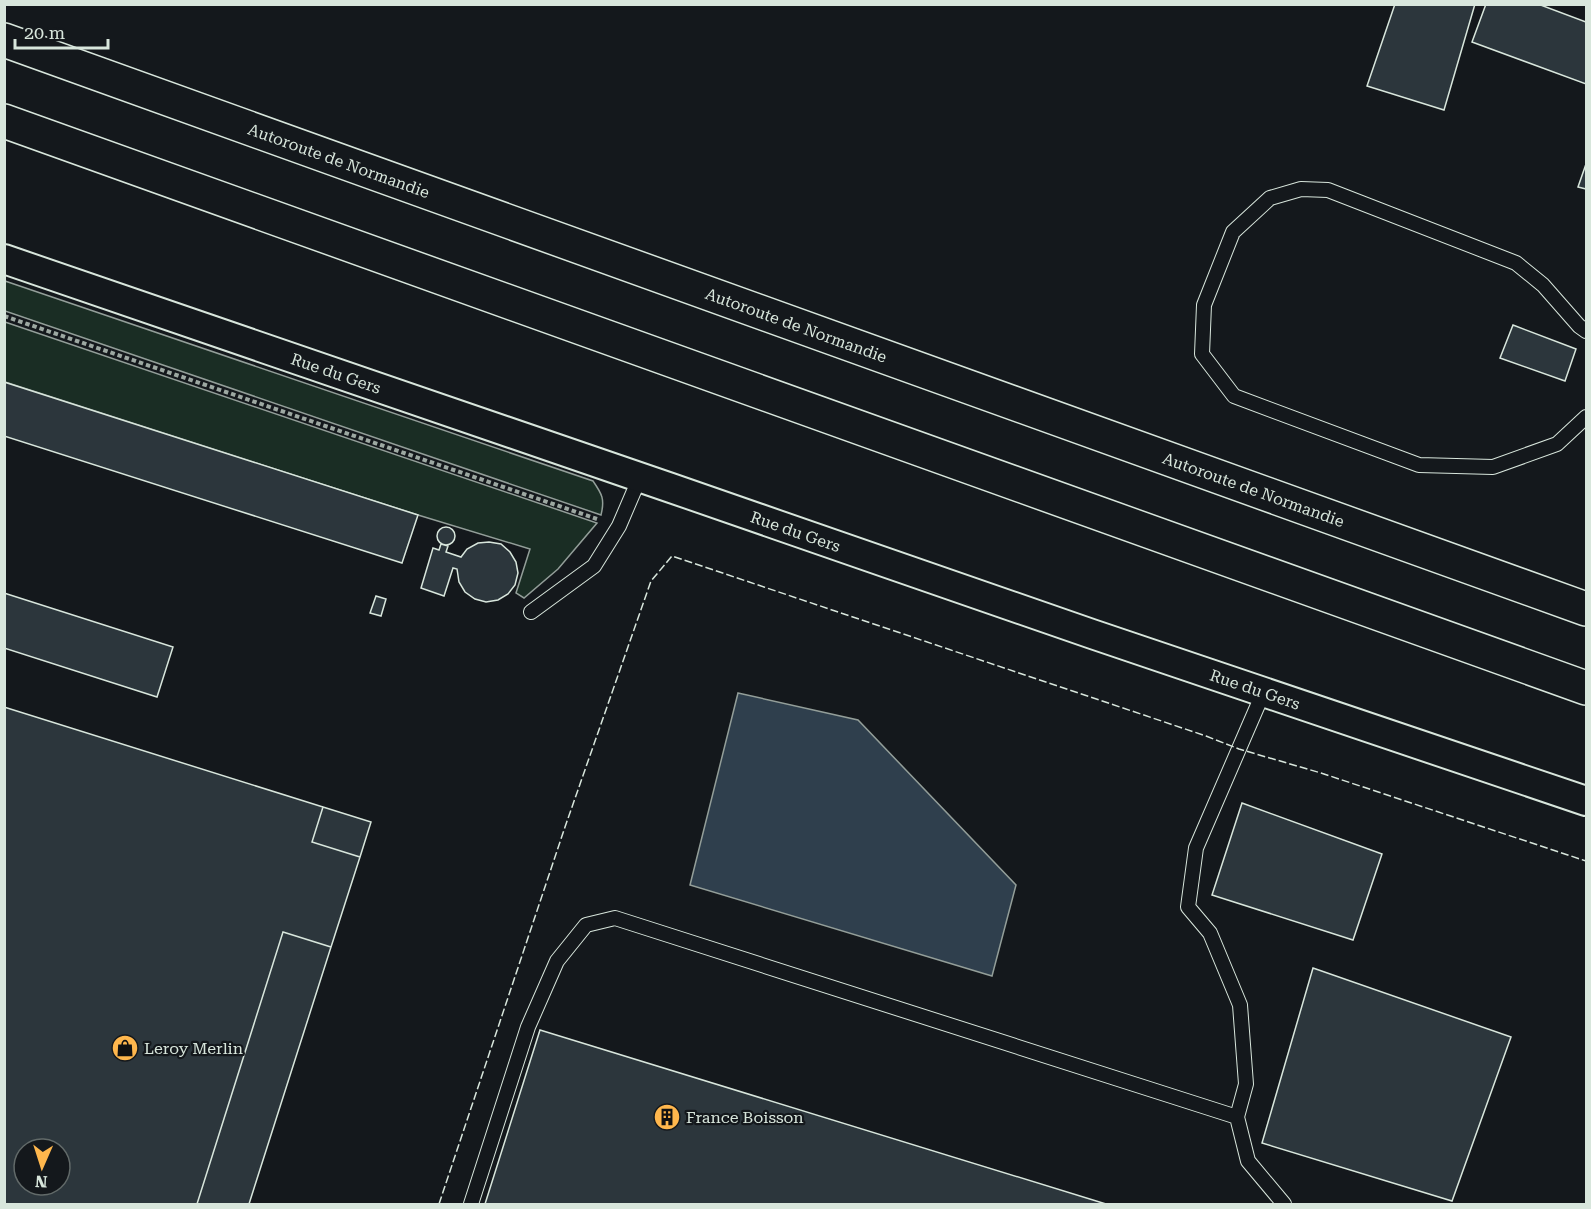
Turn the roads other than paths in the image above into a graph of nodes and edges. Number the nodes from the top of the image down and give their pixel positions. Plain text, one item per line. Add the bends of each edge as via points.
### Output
1 (4, 40) edge
2 (4, 121) edge
3 (4, 259) edge
4 (1587, 330) edge
5 (1587, 417) edge
6 (640, 477) junction
7 (1587, 609) edge
8 (531, 612) dead end
9 (1587, 688) edge
10 (1264, 692) junction
11 (1587, 801) edge
12 (1237, 1117) junction
13 (471, 1204) edge
14 (1284, 1204) edge

1 - 7 highway, Autoroute de Normandie
2 - 9 highway
3 - 6 street, Rue du Gers
4 - 5 lane via 1579,327 1543,285 1516,263 1328,190 1301,189 1270,198 1233,232 1204,305 1202,354 1234,396 1419,465 1493,467 1557,444
6 - 8 lane via 619,526 594,566
6 - 10 street, Rue du Gers
10 - 11 street, Rue du Gers
10 - 12 lane via 1196,848 1188,907 1210,933 1240,1005 1246,1084
12 - 13 lane via 615,918 586,925 557,961 528,1027
12 - 14 lane via 1248,1161

